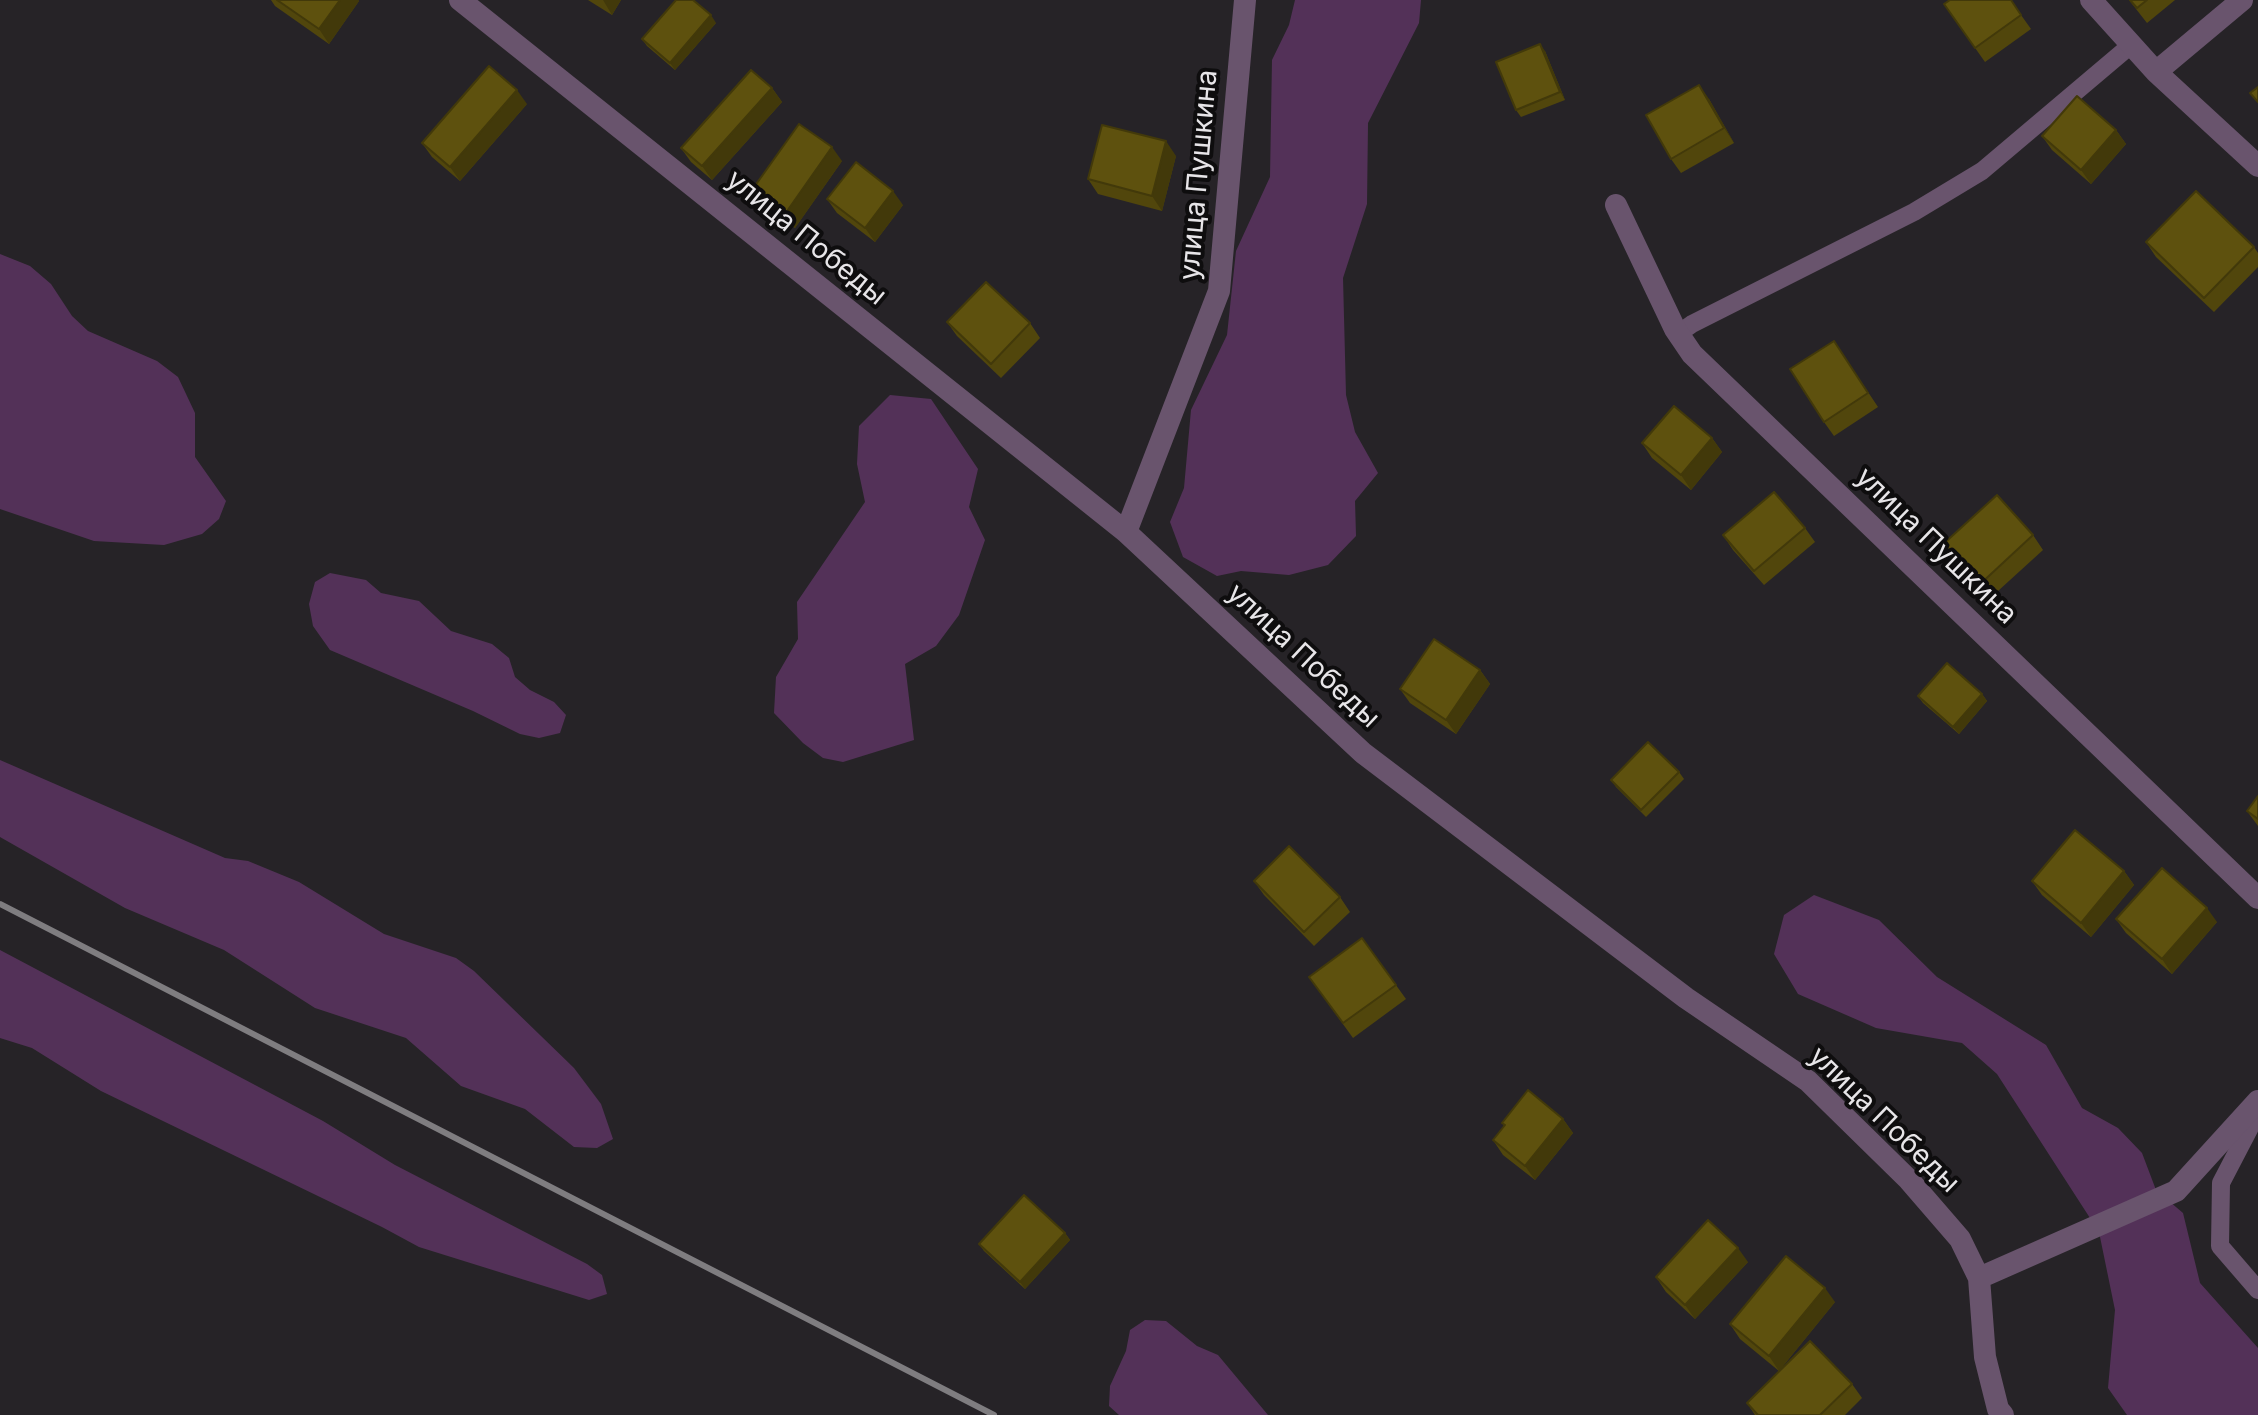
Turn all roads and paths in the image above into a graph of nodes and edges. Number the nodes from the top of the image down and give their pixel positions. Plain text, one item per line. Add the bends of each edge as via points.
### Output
1 (460, 0) edge
2 (1245, 0) edge
3 (2091, 0) edge
4 (2242, 0) edge
5 (2131, 45) junction
6 (2156, 72) junction
7 (2258, 166) edge
8 (1616, 205) dead end
9 (1678, 334) junction
10 (1126, 532) junction
11 (2258, 898) edge
12 (2258, 1101) edge
13 (2258, 1112) edge
14 (1979, 1278) junction
15 (2258, 1290) edge
16 (2003, 1415) edge

1 - 10 street, улица Победы
2 - 10 street, улица Пушкина via 1219,291
3 - 5 street
4 - 6 street
5 - 6 street
5 - 9 lane via 1982,171 1914,212
6 - 7 street
8 - 9 street, улица Пушкина
9 - 11 street, улица Пушкина via 1692,354
10 - 14 street, улица Победы via 1363,753 1686,998 1808,1081 1950,1227
12 - 14 street via 2176,1191
13 - 15 lane via 2221,1183 2220,1246
14 - 16 street, улица Победы via 1985,1357

